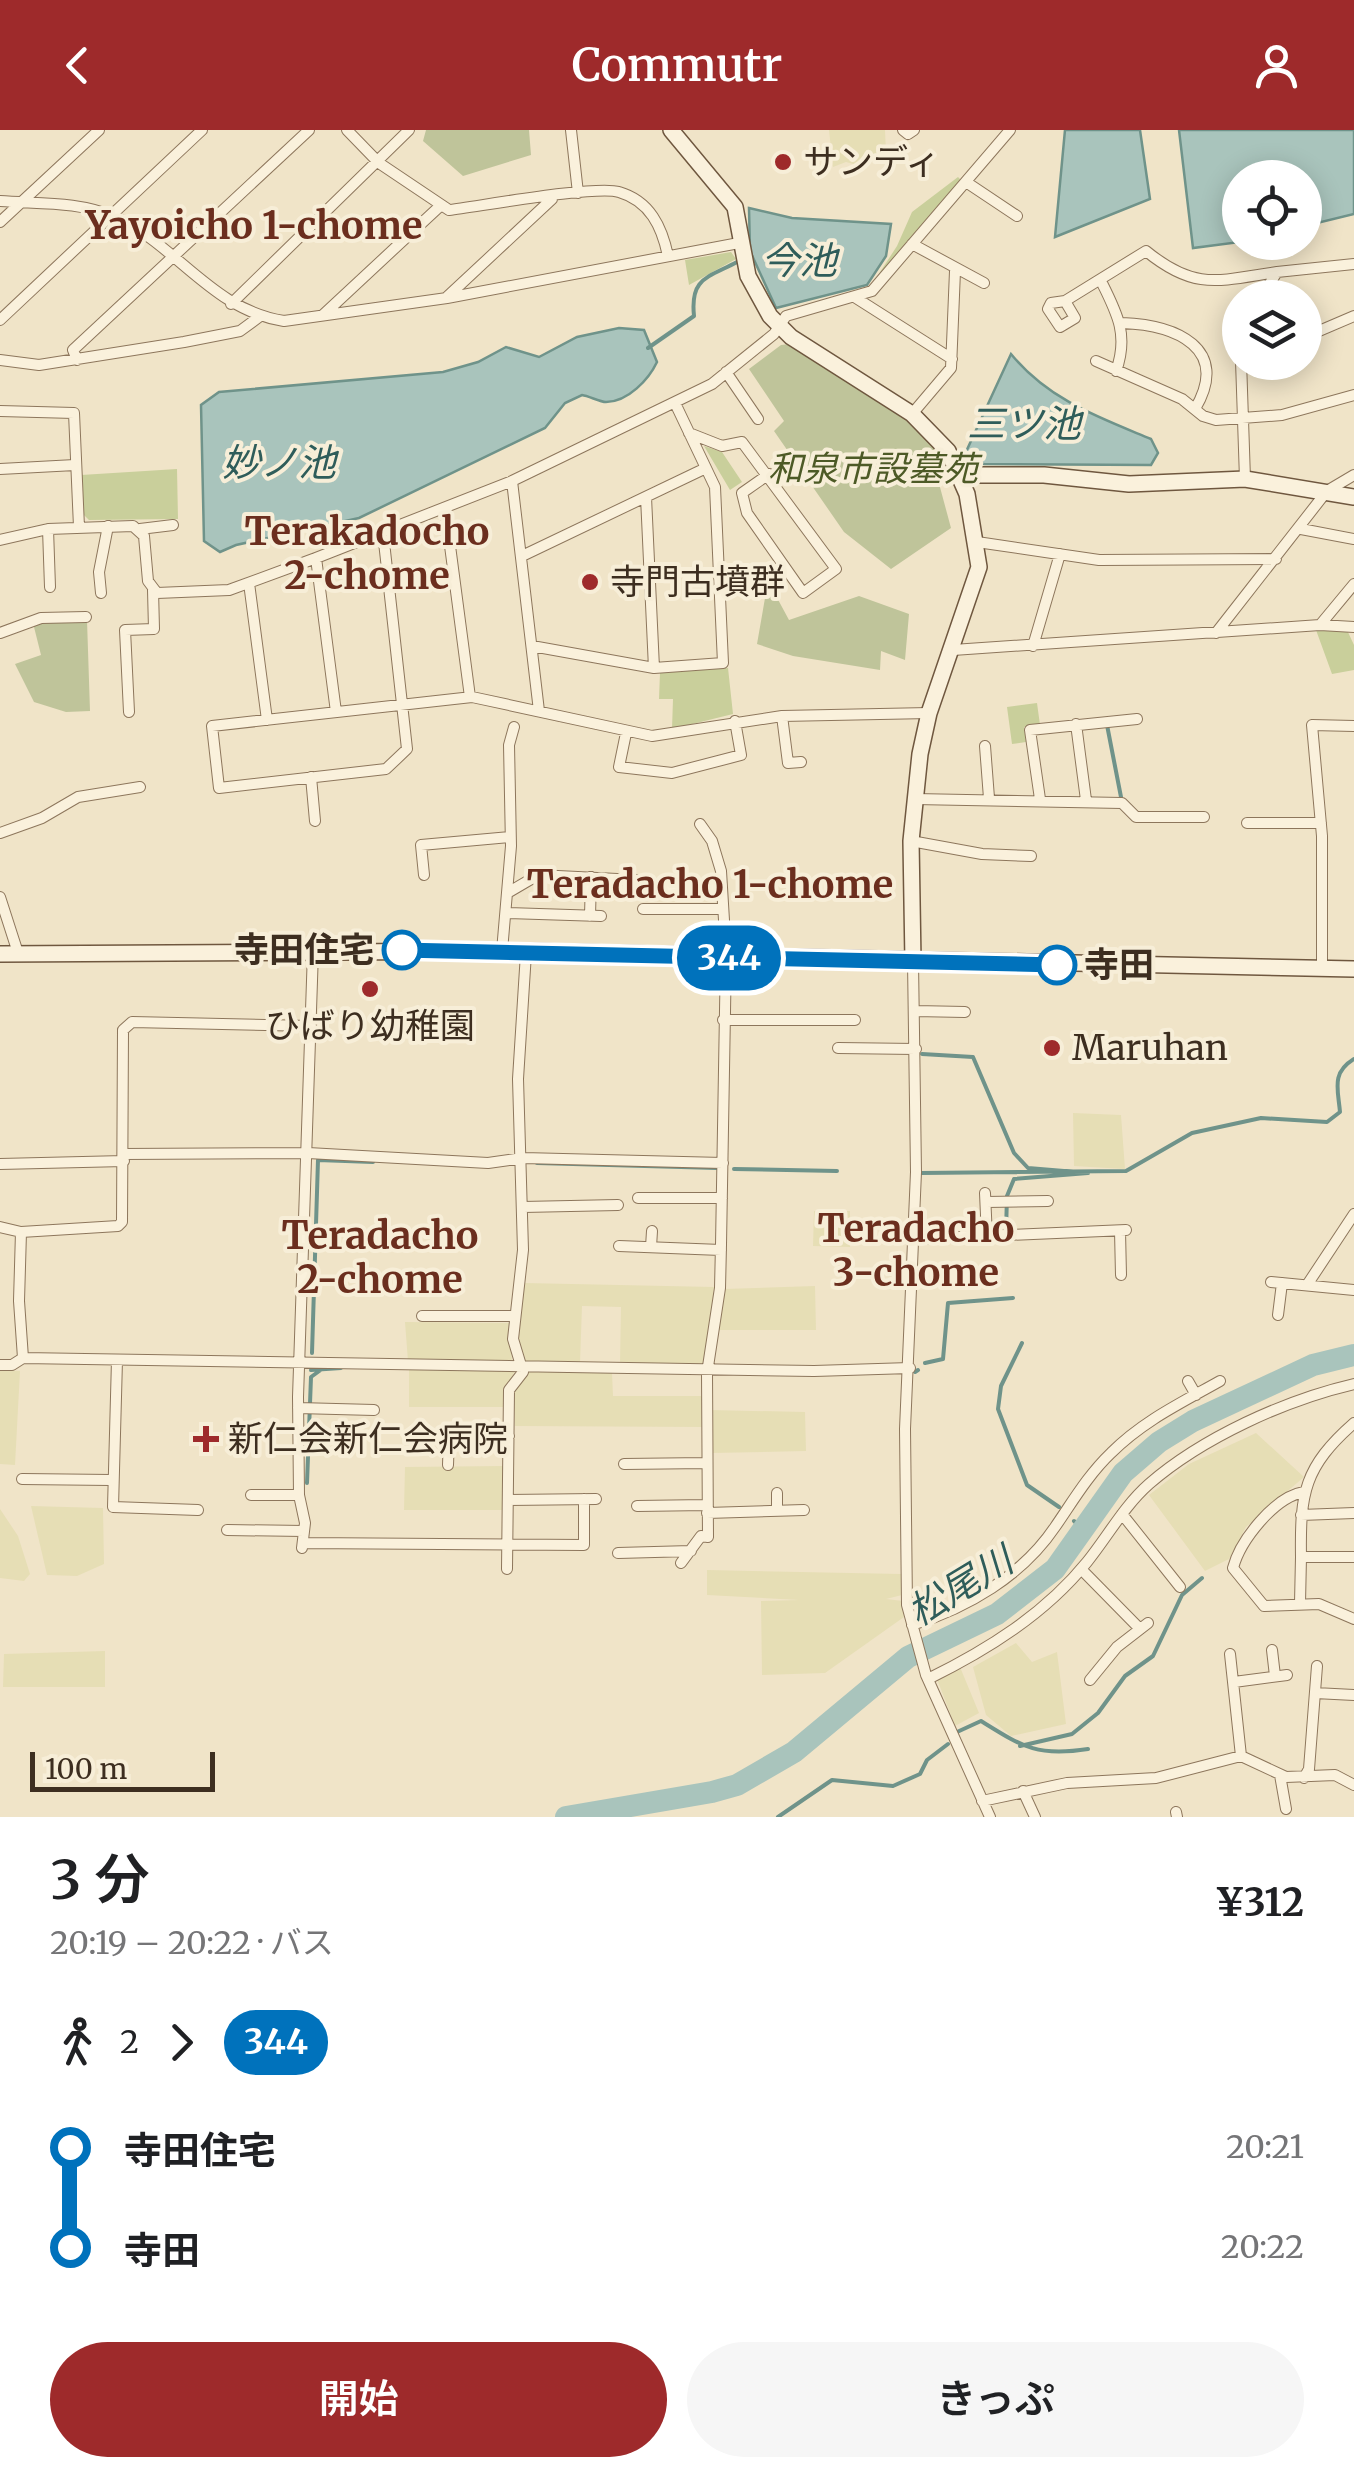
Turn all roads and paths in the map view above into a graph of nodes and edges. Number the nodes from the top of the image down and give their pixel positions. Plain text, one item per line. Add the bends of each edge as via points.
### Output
1 (99, 130) edge
2 (202, 130) edge
3 (308, 130) edge
4 (348, 130) edge
5 (409, 130) edge
6 (570, 130) edge
7 (671, 130) edge
8 (903, 130) edge
9 (914, 130) edge
10 (1010, 130) edge
11 (379, 163) junction
12 (966, 182) junction
13 (578, 194) junction
14 (554, 198) junction
15 (0, 202) edge
16 (21, 203) junction
17 (439, 206) junction
18 (112, 215) junction
19 (1017, 216) dead end
20 (0, 222) edge
21 (739, 243) junction
22 (912, 244) junction
23 (668, 256) junction
24 (171, 257) junction
25 (1354, 264) edge
26 (955, 272) junction
27 (1276, 272) junction
28 (1271, 280) edge
29 (1100, 281) junction
30 (984, 283) dead end
31 (447, 298) junction
32 (856, 298) junction
33 (1065, 301) dead end
34 (231, 304) junction
35 (322, 316) junction
36 (1354, 316) edge
37 (259, 317) junction
38 (0, 320) edge
39 (1122, 323) junction
40 (780, 327) junction
41 (1322, 330) edge
42 (1204, 332) dead end
43 (1197, 343) junction
44 (952, 359) junction
45 (0, 360) edge
46 (77, 360) junction
47 (1096, 361) dead end
48 (1116, 371) junction
49 (726, 372) junction
50 (1240, 380) edge
51 (1354, 394) edge
52 (675, 403) junction
53 (1195, 409) junction
54 (0, 410) edge
55 (912, 414) junction
56 (758, 419) dead end
57 (1242, 419) junction
58 (688, 433) junction
59 (76, 465) junction
60 (706, 468) junction
61 (0, 469) edge
62 (769, 474) junction
63 (961, 474) junction
64 (1354, 475) edge
65 (1245, 480) junction
66 (512, 481) junction
67 (1328, 491) junction
68 (646, 496) junction
69 (1354, 497) edge
70 (445, 508) junction
71 (174, 525) dead end
72 (108, 526) junction
73 (79, 527) junction
74 (48, 529) junction
75 (140, 529) junction
76 (1301, 530) junction
77 (380, 533) junction
78 (1354, 539) edge
79 (0, 540) edge
80 (977, 542) junction
81 (1060, 554) junction
82 (522, 556) junction
83 (316, 558) junction
84 (1276, 559) junction
85 (249, 583) junction
86 (1354, 584) edge
87 (50, 587) dead end
88 (153, 590) junction
89 (101, 593) dead end
90 (86, 618) dead end
91 (1320, 625) junction
92 (1354, 626) edge
93 (0, 633) edge
94 (1216, 634) junction
95 (532, 646) junction
96 (1033, 646) junction
97 (953, 650) junction
98 (654, 668) junction
99 (128, 694) junction
100 (143, 694) dead end
101 (470, 697) junction
102 (403, 705) junction
103 (539, 711) junction
104 (129, 712) dead end
105 (336, 712) junction
106 (929, 713) junction
107 (782, 716) junction
108 (1137, 719) dead end
109 (267, 720) junction
110 (735, 720) junction
111 (1076, 724) junction
112 (1354, 726) edge
113 (514, 727) dead end
114 (626, 733) junction
115 (985, 746) dead end
116 (800, 762) dead end
117 (311, 777) junction
118 (140, 786) dead end
119 (989, 798) junction
120 (915, 800) junction
121 (1040, 800) junction
122 (1086, 800) junction
123 (1204, 817) dead end
124 (316, 821) dead end
125 (1270, 823) junction
126 (1321, 823) junction
127 (700, 824) dead end
128 (1247, 824) dead end
129 (0, 833) edge
130 (1269, 836) dead end
131 (510, 837) junction
132 (911, 841) junction
133 (1031, 856) dead end
134 (424, 875) dead end
135 (591, 877) junction
136 (637, 880) dead end
137 (660, 888) dead end
138 (722, 888) junction
139 (509, 892) junction
140 (0, 897) edge
141 (644, 909) dead end
142 (724, 909) junction
143 (506, 913) junction
144 (314, 951) junction
145 (502, 951) junction
146 (526, 952) junction
147 (0, 954) edge
148 (19, 956) junction
149 (722, 958) junction
150 (1354, 958) edge
151 (913, 962) junction
152 (1322, 968) junction
153 (1354, 969) edge
154 (915, 1011) junction
155 (965, 1012) dead end
156 (723, 1020) junction
157 (855, 1020) dead end
158 (312, 1026) junction
159 (838, 1048) dead end
160 (916, 1049) junction
161 (308, 1153) junction
162 (124, 1157) junction
163 (523, 1162) junction
164 (723, 1163) junction
165 (0, 1164) edge
166 (1041, 1197) dead end
167 (638, 1198) dead end
168 (669, 1198) junction
169 (722, 1198) junction
170 (618, 1205) dead end
171 (523, 1207) junction
172 (668, 1214) dead end
173 (1354, 1214) edge
174 (0, 1227) edge
175 (652, 1230) dead end
176 (22, 1232) junction
177 (987, 1238) junction
178 (913, 1239) junction
179 (618, 1246) dead end
180 (652, 1246) junction
181 (721, 1250) junction
182 (1121, 1275) dead end
183 (1307, 1285) junction
184 (1354, 1290) edge
185 (1278, 1315) dead end
186 (422, 1316) dead end
187 (515, 1316) junction
188 (24, 1358) junction
189 (117, 1360) junction
190 (303, 1363) junction
191 (0, 1365) edge
192 (519, 1366) junction
193 (910, 1368) junction
194 (708, 1369) junction
195 (1188, 1381) dead end
196 (1220, 1381) dead end
197 (1354, 1384) edge
198 (1196, 1395) junction
199 (304, 1408) junction
200 (374, 1410) dead end
201 (1354, 1423) edge
202 (434, 1436) dead end
203 (449, 1436) junction
204 (508, 1436) junction
205 (706, 1462) junction
206 (624, 1464) dead end
207 (448, 1465) dead end
208 (22, 1479) dead end
209 (111, 1480) junction
210 (1304, 1492) junction
211 (776, 1493) dead end
212 (251, 1494) dead end
213 (299, 1495) junction
214 (508, 1500) junction
215 (637, 1506) dead end
216 (707, 1509) junction
217 (198, 1510) dead end
218 (776, 1510) junction
219 (804, 1510) dead end
220 (1354, 1513) edge
221 (1122, 1514) junction
222 (1301, 1515) junction
223 (227, 1530) dead end
224 (249, 1530) junction
225 (303, 1541) junction
226 (249, 1543) dead end
227 (507, 1544) junction
228 (690, 1551) junction
229 (618, 1553) dead end
230 (1301, 1557) junction
231 (1354, 1557) edge
232 (681, 1563) dead end
233 (507, 1569) dead end
234 (1081, 1569) junction
235 (1165, 1592) dead end
236 (1300, 1603) junction
237 (1354, 1619) edge
238 (912, 1627) junction
239 (1272, 1650) dead end
240 (1230, 1654) dead end
241 (1316, 1666) dead end
242 (927, 1677) junction
243 (1090, 1680) dead end
244 (1234, 1682) junction
245 (1315, 1692) junction
246 (1354, 1695) edge
247 (1241, 1756) junction
248 (1280, 1775) junction
249 (1304, 1778) junction
250 (1354, 1785) edge
251 (1023, 1791) junction
252 (982, 1800) junction
253 (1286, 1810) dead end
254 (990, 1817) edge
255 (1035, 1817) edge

1 - 16 street
2 - 18 street
3 - 24 street
4 - 11 street
5 - 11 street
6 - 13 street
7 - 21 street via 736,206
8 - 9 street
10 - 12 street
11 - 17 street
11 - 34 street
12 - 19 street
12 - 22 street
13 - 14 street
13 - 23 street via 623,193 657,218
14 - 17 street
14 - 31 street
15 - 16 street
16 - 18 street via 76,205
16 - 20 street
17 - 35 street
18 - 24 street
18 - 38 street
21 - 23 street
21 - 40 street via 754,291
22 - 26 street
22 - 32 street via 872,291
23 - 31 street
24 - 34 street
24 - 46 street via 73,350
25 - 27 street
26 - 30 street
26 - 44 street
27 - 28 street
27 - 29 street via 1206,283 1169,270 1146,251
29 - 33 street
29 - 39 street
31 - 35 street
32 - 40 street via 797,311
32 - 44 street
34 - 37 street
35 - 37 street
36 - 41 street
37 - 46 street via 240,332
39 - 43 street
39 - 48 street
40 - 49 street
40 - 55 street
42 - 43 street
43 - 53 street via 1207,388
44 - 55 street
45 - 46 street
47 - 48 street
48 - 53 street
49 - 52 street
49 - 56 street
50 - 57 street
51 - 57 street
52 - 58 street
52 - 66 street
53 - 57 street via 1216,420
54 - 59 street via 74,413
55 - 63 street
57 - 65 street
58 - 60 street
58 - 62 street via 722,446 742,442
59 - 61 street
59 - 73 street
60 - 68 street
60 - 98 street via 716,486 723,663
62 - 62 street via 836,570 804,593 742,498
63 - 65 street via 1129,484
63 - 80 street
64 - 67 street
65 - 67 street
66 - 70 street
66 - 82 street
67 - 69 street
67 - 76 street
68 - 82 street
68 - 98 street
70 - 77 street
70 - 101 street
71 - 75 street
72 - 73 street
72 - 75 street
72 - 89 street
73 - 74 street
74 - 79 street
74 - 87 street
75 - 88 street
76 - 78 street
76 - 84 street
77 - 83 street
77 - 102 street
80 - 81 street
80 - 97 street via 979,567
81 - 84 street via 1098,560
81 - 96 street
82 - 95 street
83 - 85 street
83 - 105 street
84 - 94 street
85 - 88 street via 196,593
85 - 109 street
86 - 91 street
88 - 99 street via 154,629 119,630
90 - 93 street via 57,615
91 - 92 street
91 - 94 street
94 - 96 street
95 - 98 street
95 - 103 street
96 - 97 street
97 - 106 street
99 - 100 street
99 - 104 street
101 - 102 street
101 - 103 street
102 - 105 street
102 - 117 street via 407,749 386,769
103 - 114 street
105 - 109 street
106 - 107 street
106 - 120 street
107 - 110 street
107 - 116 street via 788,763
108 - 111 street
109 - 117 street via 212,726 219,788
110 - 114 street via 677,734
110 - 114 street via 741,755 672,773 619,767
111 - 121 street via 1030,730
111 - 122 street
112 - 126 street via 1312,726
113 - 131 street
115 - 119 street
117 - 124 street
118 - 129 street via 78,797
119 - 120 street
119 - 121 street
120 - 132 street
121 - 122 street
122 - 123 street via 1122,803 1136,816
125 - 126 street
125 - 128 street
125 - 130 street
126 - 152 street
127 - 138 street via 715,839
131 - 134 street via 421,845
131 - 139 street
132 - 133 street
132 - 151 street
135 - 136 street
135 - 139 street via 538,875
135 - 143 street via 595,916
137 - 138 street
138 - 142 street
139 - 143 street
140 - 148 street
141 - 142 street
142 - 149 street
143 - 145 street
144 - 145 street
144 - 148 street
144 - 158 street
145 - 146 street
146 - 149 street
146 - 163 street via 518,1079
147 - 148 street
149 - 151 street
149 - 156 street
150 - 153 street
151 - 152 street
151 - 154 street
152 - 153 street
154 - 155 street
154 - 160 street
156 - 157 street
156 - 164 street
158 - 161 street
158 - 162 street via 132,1022 123,1030
159 - 160 street
160 - 178 street
161 - 162 street
161 - 163 street
161 - 190 street
162 - 165 street
162 - 176 street via 118,1226
163 - 164 street
163 - 171 street
164 - 169 street
166 - 177 street via 986,1197
167 - 168 street
168 - 169 street
168 - 172 street
169 - 181 street
170 - 171 street
171 - 187 street
173 - 183 street
174 - 176 street
175 - 180 street
176 - 188 street
177 - 178 street
177 - 182 street via 1123,1231
178 - 193 street
179 - 180 street
180 - 181 street
181 - 194 street
183 - 184 street
183 - 185 street via 1276,1282
186 - 187 street
187 - 192 street
188 - 189 street
188 - 191 street
189 - 190 street
189 - 209 street
190 - 192 street
190 - 199 street
192 - 194 street
192 - 204 street via 523,1372 510,1390
193 - 194 street
193 - 238 street
194 - 205 street
195 - 198 street
196 - 198 street
197 - 221 street via 1281,1410 1184,1459
198 - 238 street via 1151,1419 1110,1454 1054,1530 1007,1576 946,1615
199 - 200 street
199 - 213 street
201 - 210 street via 1330,1444
202 - 203 street
203 - 204 street
203 - 207 street
204 - 214 street
205 - 206 street
205 - 216 street
208 - 209 street via 48,1473
209 - 217 street via 113,1508 135,1502
210 - 222 street
210 - 236 street via 1292,1494 1249,1530 1232,1563 1264,1606
211 - 218 street
212 - 213 street
213 - 225 street
214 - 227 street
214 - 227 street via 590,1500 584,1545
215 - 216 street
216 - 218 street
216 - 228 street via 708,1537
218 - 219 street
220 - 222 street
221 - 234 street
221 - 235 street via 1178,1585
222 - 230 street
223 - 224 street
224 - 225 street
224 - 226 street
225 - 227 street via 475,1538
227 - 233 street
228 - 229 street
228 - 232 street
230 - 231 street
230 - 236 street
234 - 242 street via 1004,1637
234 - 243 street via 1106,1600 1144,1626
236 - 237 street
238 - 242 street
239 - 244 street via 1281,1676
240 - 244 street
241 - 245 street
242 - 252 street
244 - 247 street
245 - 246 street
245 - 249 street
247 - 248 street
247 - 251 street via 1156,1778
248 - 249 street
248 - 253 street
249 - 250 street via 1335,1775
251 - 252 street
251 - 255 street
252 - 254 street

